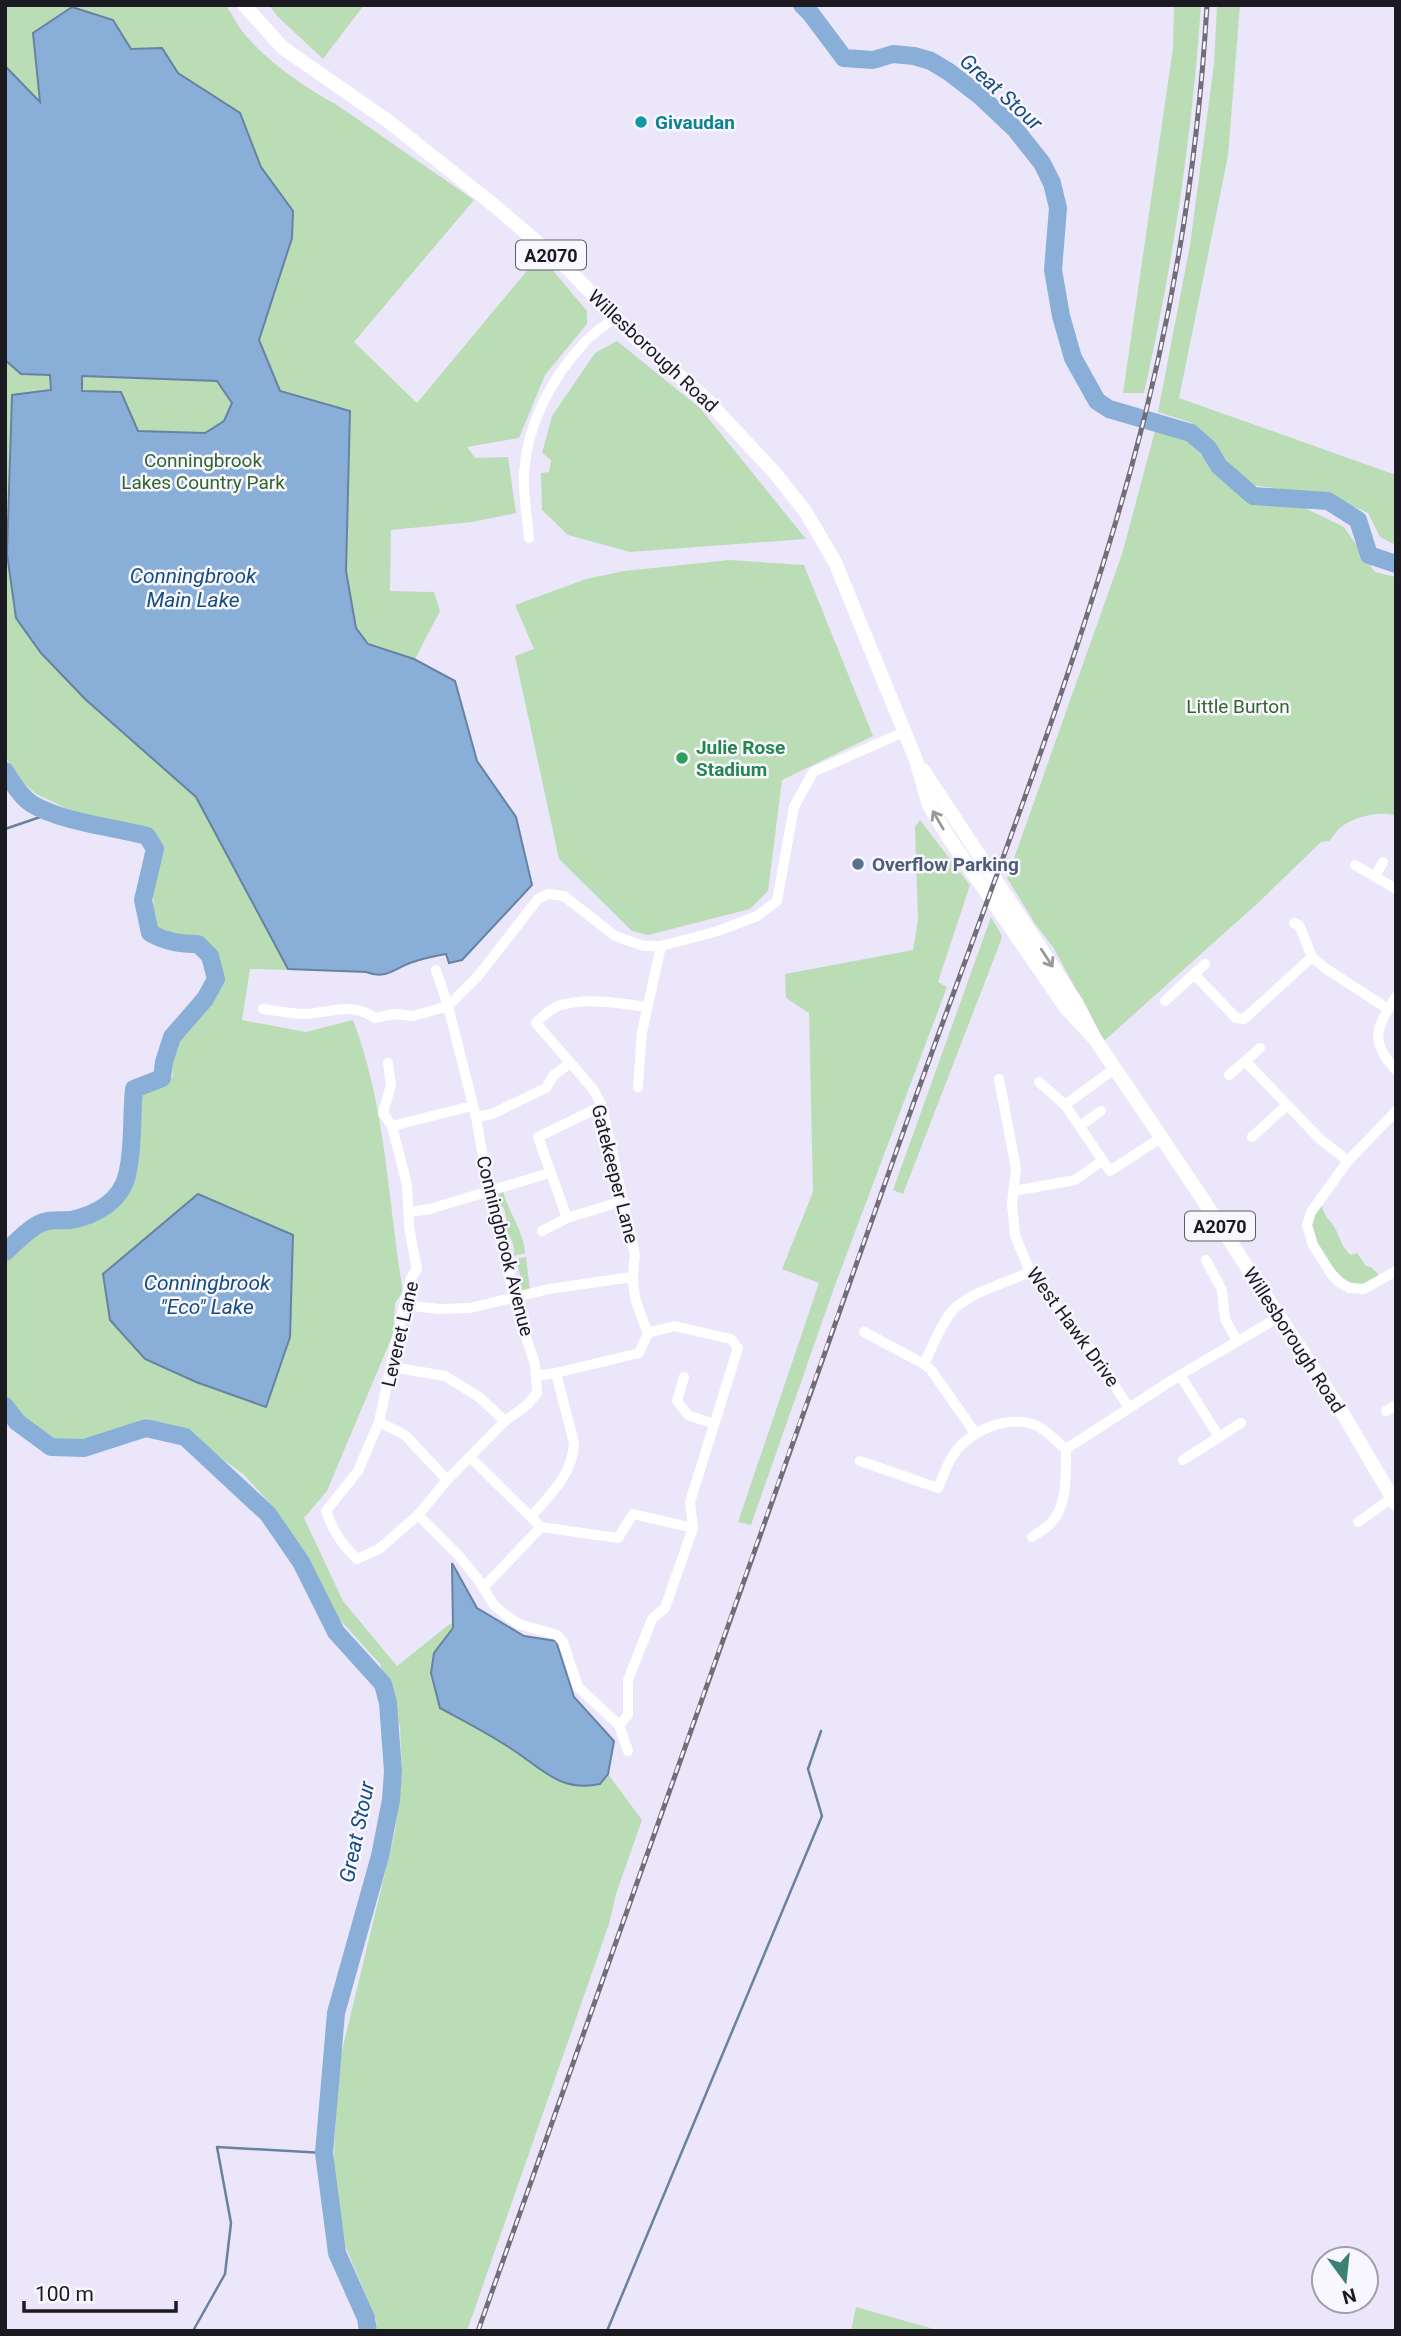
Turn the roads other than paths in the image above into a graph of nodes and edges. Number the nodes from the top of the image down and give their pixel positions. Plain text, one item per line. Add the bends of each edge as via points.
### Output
1 (244, 5) edge
2 (615, 318) junction
3 (529, 538) dead end
4 (904, 732) junction
5 (916, 760) junction
6 (1383, 862) dead end
7 (1354, 865) dead end
8 (1375, 876) junction
9 (1396, 889) edge
10 (1294, 923) dead end
11 (661, 946) junction
12 (1312, 957) junction
13 (1205, 964) dead end
14 (436, 970) dead end
15 (1194, 974) junction
16 (1396, 997) edge
17 (1165, 1001) dead end
18 (448, 1006) junction
19 (646, 1007) junction
20 (263, 1009) dead end
21 (1388, 1009) junction
22 (1095, 1040) junction
23 (1260, 1048) dead end
24 (1245, 1061) junction
25 (388, 1063) dead end
26 (570, 1063) junction
27 (1114, 1069) junction
28 (1396, 1070) edge
29 (1229, 1075) dead end
30 (999, 1079) dead end
31 (1040, 1082) dead end
32 (638, 1087) dead end
33 (1287, 1104) junction
34 (1065, 1105) junction
35 (602, 1106) junction
36 (1101, 1111) dead end
37 (1396, 1111) edge
38 (474, 1112) junction
39 (392, 1126) junction
40 (1080, 1126) junction
41 (1162, 1137) junction
42 (1252, 1137) dead end
43 (1102, 1161) junction
44 (1348, 1161) junction
45 (549, 1172) junction
46 (1014, 1191) junction
47 (489, 1192) junction
48 (623, 1201) junction
49 (409, 1212) junction
50 (567, 1218) junction
51 (542, 1231) dead end
52 (1206, 1260) dead end
53 (1396, 1271) edge
54 (1030, 1272) junction
55 (632, 1277) junction
56 (513, 1297) junction
57 (404, 1305) junction
58 (1279, 1317) junction
59 (864, 1332) dead end
60 (648, 1333) junction
61 (1237, 1341) junction
62 (924, 1364) junction
63 (392, 1367) junction
64 (556, 1373) junction
65 (1180, 1375) junction
66 (536, 1376) junction
67 (684, 1377) dead end
68 (1129, 1408) junction
69 (505, 1421) junction
70 (379, 1422) junction
71 (1241, 1423) dead end
72 (714, 1424) junction
73 (976, 1434) junction
74 (1219, 1437) junction
75 (1066, 1449) junction
76 (471, 1458) junction
77 (1183, 1460) dead end
78 (860, 1461) dead end
79 (447, 1480) junction
80 (1394, 1501) edge
81 (418, 1515) junction
82 (531, 1517) junction
83 (1357, 1522) dead end
84 (541, 1527) junction
85 (693, 1528) junction
86 (1032, 1537) dead end
87 (483, 1588) junction
88 (619, 1725) junction
89 (628, 1751) dead end

1 - 2 main road, Willesborough Road / A2070 via 283,48 388,121 496,207
2 - 3 street via 586,340 557,377 538,412 524,473
2 - 4 main road, Willesborough Road / A2070 via 706,399 805,511 835,562
4 - 5 main road, Willesborough Road / A2070
4 - 11 street via 813,772 794,807 777,901 757,916 718,932
5 -> 22 main road, Willesborough Road / A2070 via 1076,1002
22 -> 5 main road, Willesborough Road / A2070 via 1066,1008 948,838 929,805
6 - 8 street
7 - 8 street
8 - 9 street
10 - 12 street
11 - 18 street via 644,946 615,936 564,896 548,894 538,898 478,976
11 - 19 street
12 - 15 street via 1244,1019 1236,1018
12 - 21 street
13 - 15 street
14 - 18 street, Conningbrook Avenue
15 - 17 street
16 - 21 street
18 - 20 street via 413,1016 376,1018 364,1010 304,1014
18 - 38 street, Conningbrook Avenue
19 - 26 street, Gatekeeper Lane via 593,1002 556,1007 536,1023
19 - 32 street
21 - 28 street via 1379,1027 1379,1048
22 - 27 main road, Willesborough Road / A2070
23 - 24 street
24 - 29 street
24 - 33 street
25 - 39 street, Leveret Lane via 391,1085 383,1113
26 - 35 street, Gatekeeper Lane
26 - 38 street via 545,1088 492,1114
27 - 34 street
27 - 41 main road, Willesborough Road / A2070
30 - 46 street, West Hawk Drive via 1016,1168
31 - 34 street
33 - 42 street
33 - 44 street
34 - 40 street
35 - 45 street via 538,1137
35 - 48 street, Gatekeeper Lane
36 - 40 street
37 - 44 street
38 - 39 street
38 - 47 street, Conningbrook Avenue
39 - 49 street, Leveret Lane
40 - 43 street
41 - 43 street via 1110,1171
41 - 58 main road, Willesborough Road / A2070
43 - 46 street via 1074,1180
44 - 53 street via 1307,1218 1313,1245 1332,1275 1349,1288 1369,1287
45 - 47 street
45 - 50 street
46 - 54 street, West Hawk Drive via 1012,1221
47 - 49 street
47 - 56 street, Conningbrook Avenue
48 - 50 street
48 - 55 street, Gatekeeper Lane via 635,1255
49 - 57 street, Leveret Lane via 417,1269
50 - 51 street
52 - 61 street via 1222,1290 1226,1319
54 - 62 street via 954,1309
54 - 68 street, West Hawk Drive via 1091,1349
55 - 56 street
55 - 60 street, Gatekeeper Lane via 634,1297
56 - 57 street via 470,1308
56 - 66 street, Conningbrook Avenue
57 - 63 street, Leveret Lane
58 - 61 street
58 - 80 main road, Willesborough Road / A2070
59 - 62 street
60 - 64 street via 639,1353
60 - 72 street via 674,1326 731,1339 738,1348
61 - 65 street
62 - 73 street
63 - 69 street via 445,1376 479,1397
63 - 70 street, Leveret Lane
64 - 66 street
64 - 82 street via 573,1453 565,1475
65 - 68 street
65 - 74 street
66 - 69 street via 537,1393
67 - 72 street via 677,1401 688,1415
68 - 75 street
69 - 76 street
70 - 79 street via 405,1435
70 - 81 street, Leveret Lane via 358,1471 326,1511 331,1528 358,1559 379,1549
71 - 74 street
72 - 85 street via 690,1502
73 - 75 street via 997,1424 1023,1422 1040,1428
73 - 78 street via 954,1453 937,1488
74 - 77 street
75 - 86 street via 1061,1506 1052,1523
76 - 79 street
76 - 82 street
79 - 81 street
80 - 83 street
81 - 87 street
82 - 84 street
84 - 85 street via 618,1538 633,1514
84 - 87 street via 502,1560
85 - 88 street via 665,1608 652,1619 641,1641 628,1680 628,1714
87 - 88 street via 494,1605 519,1624 557,1634 578,1687
88 - 89 street

